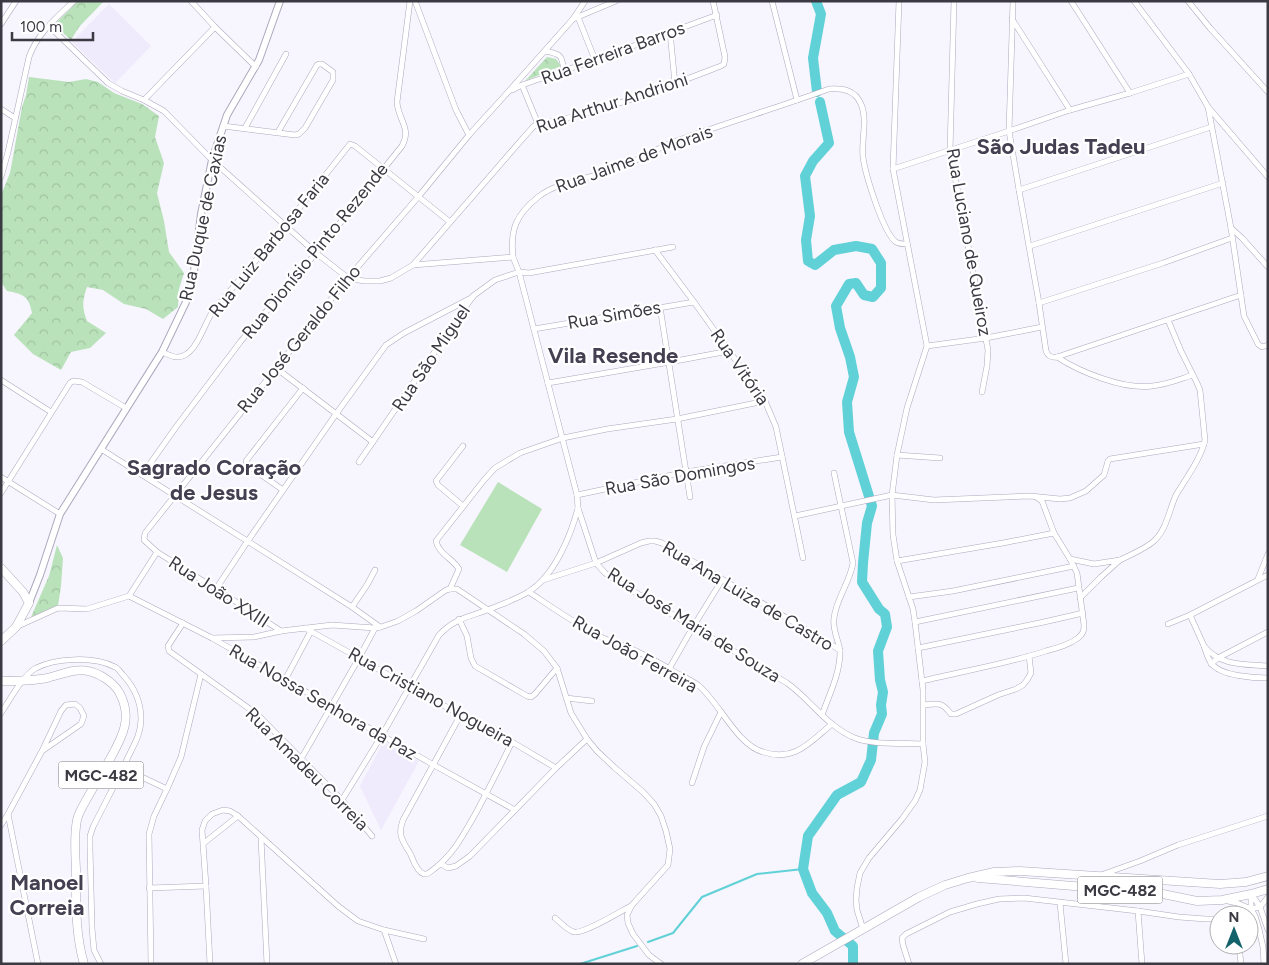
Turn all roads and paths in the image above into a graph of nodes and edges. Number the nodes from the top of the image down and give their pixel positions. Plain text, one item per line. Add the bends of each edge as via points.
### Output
1 (16, 1) edge
2 (74, 1) edge
3 (191, 1) edge
4 (280, 1) edge
5 (410, 1) edge
6 (415, 1) edge
7 (585, 1) edge
8 (616, 1) edge
9 (713, 1) edge
10 (772, 1) edge
11 (898, 1) edge
12 (954, 1) edge
13 (1013, 1) edge
14 (1071, 1) edge
15 (1134, 1) edge
16 (1188, 1) edge
17 (717, 15) junction
18 (576, 18) junction
19 (1012, 19) junction
20 (1, 24) edge
21 (49, 26) junction
22 (215, 27) junction
23 (670, 32) junction
24 (545, 51) junction
25 (286, 54) dead end
26 (595, 60) junction
27 (256, 67) junction
28 (564, 71) junction
29 (1188, 74) junction
30 (675, 84) junction
31 (522, 85) junction
32 (509, 91) junction
33 (1268, 92) edge
34 (1130, 93) junction
35 (144, 100) junction
36 (796, 100) junction
37 (1208, 107) junction
38 (1, 108) edge
39 (1070, 110) junction
40 (15, 118) junction
41 (538, 124) junction
42 (223, 126) junction
43 (1211, 127) junction
44 (245, 128) junction
45 (278, 132) junction
46 (1009, 132) junction
47 (469, 135) junction
48 (950, 151) junction
49 (212, 160) junction
50 (383, 169) junction
51 (893, 169) junction
52 (2, 175) edge
53 (1268, 177) edge
54 (1223, 183) junction
55 (1019, 190) junction
56 (419, 196) junction
57 (450, 222) junction
58 (285, 226) junction
59 (1231, 228) junction
60 (1232, 238) junction
61 (907, 244) junction
62 (1030, 246) junction
63 (673, 247) dead end
64 (655, 250) junction
65 (316, 253) junction
66 (513, 257) junction
67 (413, 265) junction
68 (1268, 267) edge
69 (519, 272) junction
70 (348, 278) junction
71 (1241, 295) junction
72 (473, 296) junction
73 (694, 302) junction
74 (1040, 303) junction
75 (660, 308) junction
76 (1168, 320) junction
77 (1042, 327) junction
78 (534, 329) junction
79 (986, 338) junction
80 (926, 346) junction
81 (1267, 346) edge
82 (729, 351) junction
83 (162, 352) junction
84 (1055, 358) junction
85 (670, 362) junction
86 (276, 368) junction
87 (1193, 375) junction
88 (1, 380) edge
89 (548, 382) junction
90 (303, 388) junction
91 (982, 392) dead end
92 (765, 401) junction
93 (126, 408) junction
94 (51, 412) junction
95 (336, 414) junction
96 (677, 419) junction
97 (562, 438) junction
98 (373, 442) junction
99 (1204, 444) junction
100 (463, 446) dead end
101 (100, 449) junction
102 (897, 455) junction
103 (782, 457) junction
104 (940, 458) dead end
105 (360, 462) dead end
106 (686, 472) junction
107 (834, 473) dead end
108 (142, 475) junction
109 (1, 477) edge
110 (8, 481) junction
111 (283, 490) junction
112 (1, 493) edge
113 (892, 494) junction
114 (175, 495) junction
115 (577, 495) junction
116 (1036, 496) junction
117 (690, 497) dead end
118 (841, 505) junction
119 (463, 506) junction
120 (578, 508) junction
121 (60, 514) junction
122 (794, 516) junction
123 (1054, 533) junction
124 (247, 542) junction
125 (157, 552) junction
126 (1268, 554) edge
127 (803, 558) dead end
128 (1070, 559) junction
129 (1120, 560) junction
130 (897, 561) junction
131 (596, 563) junction
132 (1074, 566) junction
133 (1, 568) edge
134 (376, 570) dead end
135 (1268, 575) edge
136 (543, 580) junction
137 (722, 580) junction
138 (1258, 580) junction
139 (1078, 588) junction
140 (216, 589) junction
141 (450, 589) junction
142 (34, 590) junction
143 (23, 592) junction
144 (529, 592) junction
145 (129, 596) junction
146 (909, 597) junction
147 (1080, 598) junction
148 (28, 603) junction
149 (352, 608) junction
150 (489, 610) junction
151 (1083, 613) junction
152 (1190, 615) junction
153 (460, 619) junction
154 (915, 622) junction
155 (183, 623) junction
156 (1168, 624) dead end
157 (16, 627) junction
158 (693, 627) junction
159 (378, 628) junction
160 (308, 630) junction
161 (281, 631) junction
162 (1268, 632) edge
163 (212, 638) junction
164 (1, 641) edge
165 (1204, 646) junction
166 (918, 648) junction
167 (840, 650) junction
168 (1029, 656) junction
169 (359, 658) junction
170 (1218, 658) junction
171 (1211, 664) junction
172 (1268, 666) edge
173 (557, 668) junction
174 (669, 669) junction
175 (201, 674) junction
176 (1268, 678) edge
177 (286, 680) junction
178 (1, 681) edge
179 (22, 681) junction
180 (922, 681) junction
181 (409, 687) junction
182 (566, 698) junction
183 (592, 701) dead end
184 (924, 705) junction
185 (332, 706) junction
186 (721, 712) junction
187 (1, 713) edge
188 (460, 714) junction
189 (822, 715) junction
190 (832, 724) junction
191 (382, 735) junction
192 (587, 739) junction
193 (512, 742) junction
194 (923, 744) junction
195 (42, 751) junction
196 (301, 759) junction
197 (432, 764) junction
198 (123, 768) junction
199 (556, 768) junction
200 (692, 783) dead end
201 (167, 789) junction
202 (486, 794) junction
203 (342, 800) junction
204 (515, 810) junction
205 (8, 814) junction
206 (238, 816) junction
207 (1268, 816) edge
208 (1, 825) edge
209 (372, 836) dead end
210 (261, 838) junction
211 (204, 843) junction
212 (441, 864) junction
213 (1098, 876) junction
214 (1268, 876) edge
215 (971, 877) junction
216 (1246, 882) junction
217 (206, 886) junction
218 (149, 888) junction
219 (1268, 889) edge
220 (1251, 894) junction
221 (1268, 897) edge
222 (1222, 900) junction
223 (1060, 903) junction
224 (632, 905) junction
225 (1242, 905) edge
226 (1252, 905) edge
227 (1260, 907) junction
228 (1138, 911) junction
229 (555, 918) dead end
230 (1209, 919) edge
231 (863, 929) junction
232 (1259, 929) edge
233 (384, 930) junction
234 (1268, 930) edge
235 (424, 939) dead end
236 (1265, 947) edge
237 (38, 964) edge
238 (84, 964) edge
239 (101, 964) edge
240 (151, 964) edge
241 (210, 964) edge
242 (267, 964) edge
243 (396, 964) edge
244 (660, 964) edge
245 (802, 964) edge
246 (909, 964) edge
247 (1066, 964) edge
248 (1142, 964) edge
249 (1264, 964) edge

1 - 20 street
2 - 21 street
3 - 22 street
4 - 27 street, Rua Duque de Caxias
5 - 50 street, Rua Dionísio Pinto Rezende via 397,102 406,133 402,146
6 - 47 street via 456,110
7 - 18 street, Rua José Geraldo Filho
8 - 18 street
9 - 17 street
10 - 36 street
11 - 51 street
12 - 48 street, Rua Luciano de Queiroz
13 - 19 street
14 - 34 street
15 - 29 street
16 - 33 street
17 - 23 street, Rua Ferreira Barros
17 - 30 street, Rua Arthur Andrioni via 725,62
18 - 24 street, Rua José Geraldo Filho
18 - 26 street
19 - 39 street
19 - 46 street
21 - 35 street via 108,82
21 - 40 street via 32,47
22 - 27 street
22 - 35 street
23 - 26 street, Rua Ferreira Barros
23 - 30 street
24 - 28 street via 561,56
24 - 32 street, Rua José Geraldo Filho
25 - 44 street
26 - 28 street, Rua Ferreira Barros
27 - 42 street, Rua Duque de Caxias
28 - 31 street, Rua Ferreira Barros
29 - 34 street
29 - 37 street
30 - 41 street, Rua Arthur Andrioni via 579,115
31 - 32 street, Rua Ferreira Barros
31 - 41 street
32 - 47 street, Rua José Geraldo Filho
34 - 39 street
35 - 49 street via 164,111
36 - 61 street, Rua Jaime de Morais via 838,88 855,96 863,112 863,160 876,206 893,239
36 - 66 street, Rua Jaime de Morais via 671,143 613,170 548,191 530,204 516,224 512,234
37 - 43 street
37 - 53 street
38 - 40 street
39 - 46 street
40 - 52 street
41 - 57 street, Rua Arthur Andrioni
42 - 44 street
42 - 49 street, Rua Duque de Caxias
43 - 54 street
43 - 55 street
44 - 45 street
45 - 45 street via 295,135 302,132 333,80 333,72 322,64 317,65
46 - 48 street
46 - 55 street
47 - 56 street, Rua José Geraldo Filho
48 - 51 street
48 - 79 street, Rua Luciano de Queiroz
49 - 58 street
49 - 83 street, Rua Duque de Caxias via 190,291
50 - 56 street
50 - 58 street, Rua Luiz Barbosa Faria via 350,144
50 - 65 street, Rua Dionísio Pinto Rezende
51 - 61 street
54 - 59 street
54 - 62 street
55 - 62 street
56 - 57 street
56 - 70 street, Rua José Geraldo Filho
57 - 67 street, Rua Arthur Andrioni
58 - 65 street
58 - 83 street, Rua Luiz Barbosa Faria via 213,310 194,348 178,357
59 - 60 street
59 - 68 street
60 - 71 street
60 - 74 street
61 - 80 street
62 - 74 street
63 - 64 street, Rua São Miguel
64 - 69 street, Rua São Miguel via 535,272
64 - 73 street, Rua Vitória
65 - 70 street
65 - 108 street, Rua Dionísio Pinto Rezende via 241,341
66 - 67 street
66 - 69 street, Rua José Maria de Souza
67 - 70 street via 380,281
69 - 72 street, Rua São Miguel via 496,280
69 - 78 street, Rua José Maria de Souza
70 - 86 street, Rua José Geraldo Filho
71 - 76 street
71 - 81 street via 1245,320 1258,344
72 - 95 street via 386,344
72 - 98 street, Rua São Miguel
73 - 75 street, Rua Simões
73 - 82 street, Rua Vitória
74 - 77 street
75 - 78 street, Rua Simões
75 - 85 street
76 - 84 street
76 - 87 street
77 - 79 street
77 - 84 street via 1046,351
78 - 89 street, Rua José Maria de Souza
79 - 80 street
79 - 91 street, Rua Luciano de Queiroz via 988,358
80 - 102 street
82 - 85 street
82 - 92 street, Rua Vitória
83 - 93 street, Rua Duque de Caxias
84 - 87 street via 1094,375 1132,386 1154,386
85 - 89 street
85 - 96 street
86 - 90 street
86 - 114 street, Rua José Geraldo Filho
87 - 99 street via 1201,397
88 - 94 street
89 - 97 street, Rua José Maria de Souza
90 - 95 street
90 - 111 street via 246,461 247,465
92 - 96 street
92 - 103 street, Rua Vitória via 776,427
93 - 94 street via 77,380 70,383
93 - 101 street, Rua Duque de Caxias
94 - 110 street
95 - 98 street
95 - 111 street
96 - 97 street
96 - 106 street
97 - 115 street, Rua José Maria de Souza
97 - 119 street via 520,453 495,468
98 - 105 street, Rua São Miguel
99 - 116 street via 1110,460 1104,475 1082,494 1065,499
99 - 129 street via 1159,536 1143,549
100 - 119 street via 436,481
101 - 108 street
101 - 121 street, Rua Duque de Caxias
102 - 104 street
102 - 113 street
103 - 106 street, Rua São Domingos
103 - 122 street, Rua Vitória
106 - 115 street, Rua São Domingos
106 - 117 street
107 - 118 street
108 - 114 street
109 - 110 street
110 - 112 street
110 - 121 street
111 - 124 street
113 - 116 street via 934,500
113 - 118 street
113 - 130 street
114 - 124 street
114 - 125 street, Rua José Geraldo Filho via 144,536 146,543
115 - 120 street, Rua José Maria de Souza
116 - 123 street via 1042,501
118 - 122 street
118 - 167 street via 853,563 834,617
119 - 141 street via 436,541 437,547 458,569
120 - 131 street, Rua José Maria de Souza
120 - 136 street via 566,542
121 - 142 street, Rua Duque de Caxias
122 - 127 street, Rua Vitória
123 - 128 street
123 - 130 street
124 - 140 street
124 - 149 street
125 - 140 street, Rua João XXIII
125 - 145 street
126 - 138 street
128 - 129 street via 1094,564
128 - 132 street
129 - 147 street
130 - 146 street
131 - 136 street, Rua Ana Luiza de Castro
131 - 137 street, Rua Ana Luiza de Castro via 640,543 655,541
131 - 158 street, Rua José Maria de Souza via 618,582
132 - 139 street
132 - 146 street
133 - 143 highway
134 - 149 street
135 - 138 street
136 - 144 street
137 - 158 street
137 - 167 street, Rua Ana Luiza de Castro
138 - 152 street
139 - 147 street
139 - 154 street
140 - 161 street, Rua João XXIII
141 - 150 street via 458,589
141 - 159 street via 416,611
142 - 143 street
142 - 148 street, Rua Duque de Caxias
143 - 148 highway
144 - 150 street
144 - 174 street, Rua João Ferreira via 586,629
145 - 155 street, Rua Nossa Senhora da Paz
145 - 157 street via 79,610 58,608
146 - 154 street
147 - 151 street
148 - 157 highway, Rua Duque de Caxias
149 - 159 street
150 - 153 street
150 - 173 street via 544,651
151 - 166 street
151 - 168 street via 1084,630 1079,637
152 - 156 street
152 - 165 street
153 - 173 street via 475,666 527,696 535,694
153 - 181 street via 439,635
154 - 166 street
155 - 163 street, Rua Nossa Senhora da Paz
155 - 175 street, Rua Amadeu Correia via 168,649
157 - 164 highway, Rua Duque de Caxias
158 - 174 street
158 - 189 street, Rua José Maria de Souza via 787,682
159 - 160 street via 332,625
159 - 169 street
160 - 161 street
160 - 169 street, Rua Cristiano Nogueira
160 - 177 street
161 - 163 street via 254,637
162 - 170 street
163 - 177 street, Rua Nossa Senhora da Paz
165 - 170 street
165 - 171 street
166 - 180 street
167 - 189 street via 838,672
168 - 180 street
168 - 184 street via 1030,676 1016,689 956,714 951,714 941,704
169 - 181 street, Rua Cristiano Nogueira
169 - 185 street
170 - 171 street
170 - 172 street
171 - 176 street via 1228,673
173 - 182 street
174 - 186 street, Rua João Ferreira via 697,684
175 - 196 street, Rua Amadeu Correia via 258,715
175 - 201 street via 181,757
177 - 185 street, Rua Nossa Senhora da Paz
178 - 179 highway, MGC-482
179 - 187 street
179 - 198 street via 35,669 69,660 96,661 116,667 132,684 141,721 140,733
179 - 238 highway, MGC-482 via 88,670 100,675 122,697 126,727 122,739 77,819 77,926
180 - 184 street
181 - 188 street, Rua Cristiano Nogueira
181 - 191 street
182 - 183 street
182 - 192 street
184 - 194 street
185 - 191 street, Rua Nossa Senhora da Paz
185 - 196 street
186 - 190 street, Rua João Ferreira via 750,746 760,752 780,755 806,747
186 - 200 street via 704,747
188 - 193 street, Rua Cristiano Nogueira
188 - 197 street
189 - 190 street, Rua José Maria de Souza
190 - 194 street, Rua José Maria de Souza via 857,739
191 - 197 street, Rua Nossa Senhora da Paz
191 - 203 street
192 - 199 street
192 - 224 street via 654,804 666,831 670,849 668,865
193 - 199 street, Rua Cristiano Nogueira
193 - 202 street
194 - 231 street via 925,762 915,801 860,873 856,900
195 - 195 street via 66,705 74,704 80,708 84,716 81,724
195 - 205 street
196 - 203 street, Rua Amadeu Correia
197 - 202 street, Rua Nossa Senhora da Paz
197 - 212 street via 402,820 400,833 423,874
198 - 201 street
198 - 239 street via 90,836 92,928 94,950
199 - 204 street
201 - 218 street via 149,834
202 - 204 street, Rua Nossa Senhora da Paz
202 - 212 street via 457,845
203 - 209 street, Rua Amadeu Correia
204 - 212 street via 470,856 456,866 448,868
205 - 208 street
205 - 237 street
206 - 210 street
206 - 211 street
206 - 211 street via 223,810 212,814 202,830
207 - 213 street via 1178,845
210 - 233 street via 358,921
210 - 242 street
211 - 217 street
213 - 215 highway, MGC-482 via 1020,871
213 - 216 highway, MGC-482 via 1220,884
214 - 216 highway, MGC-482
215 - 222 highway, MGC-482 via 1158,893 1197,901
215 - 231 highway, MGC-482 via 919,897
216 - 220 highway
217 - 218 street
217 - 241 street
218 - 240 street
219 - 220 highway, MGC-482
220 - 222 highway, MGC-482
220 - 226 street
220 - 227 street
221 - 227 street
222 - 225 street
223 - 228 street
223 - 246 street via 1024,898 999,899 950,912 902,938
223 - 247 street
224 - 229 street via 577,932
224 - 244 street via 627,915 633,934
227 - 234 street
228 - 230 street
228 - 248 street
231 - 245 highway, MGC-482
232 - 236 street
233 - 235 street
233 - 243 street
236 - 249 street

